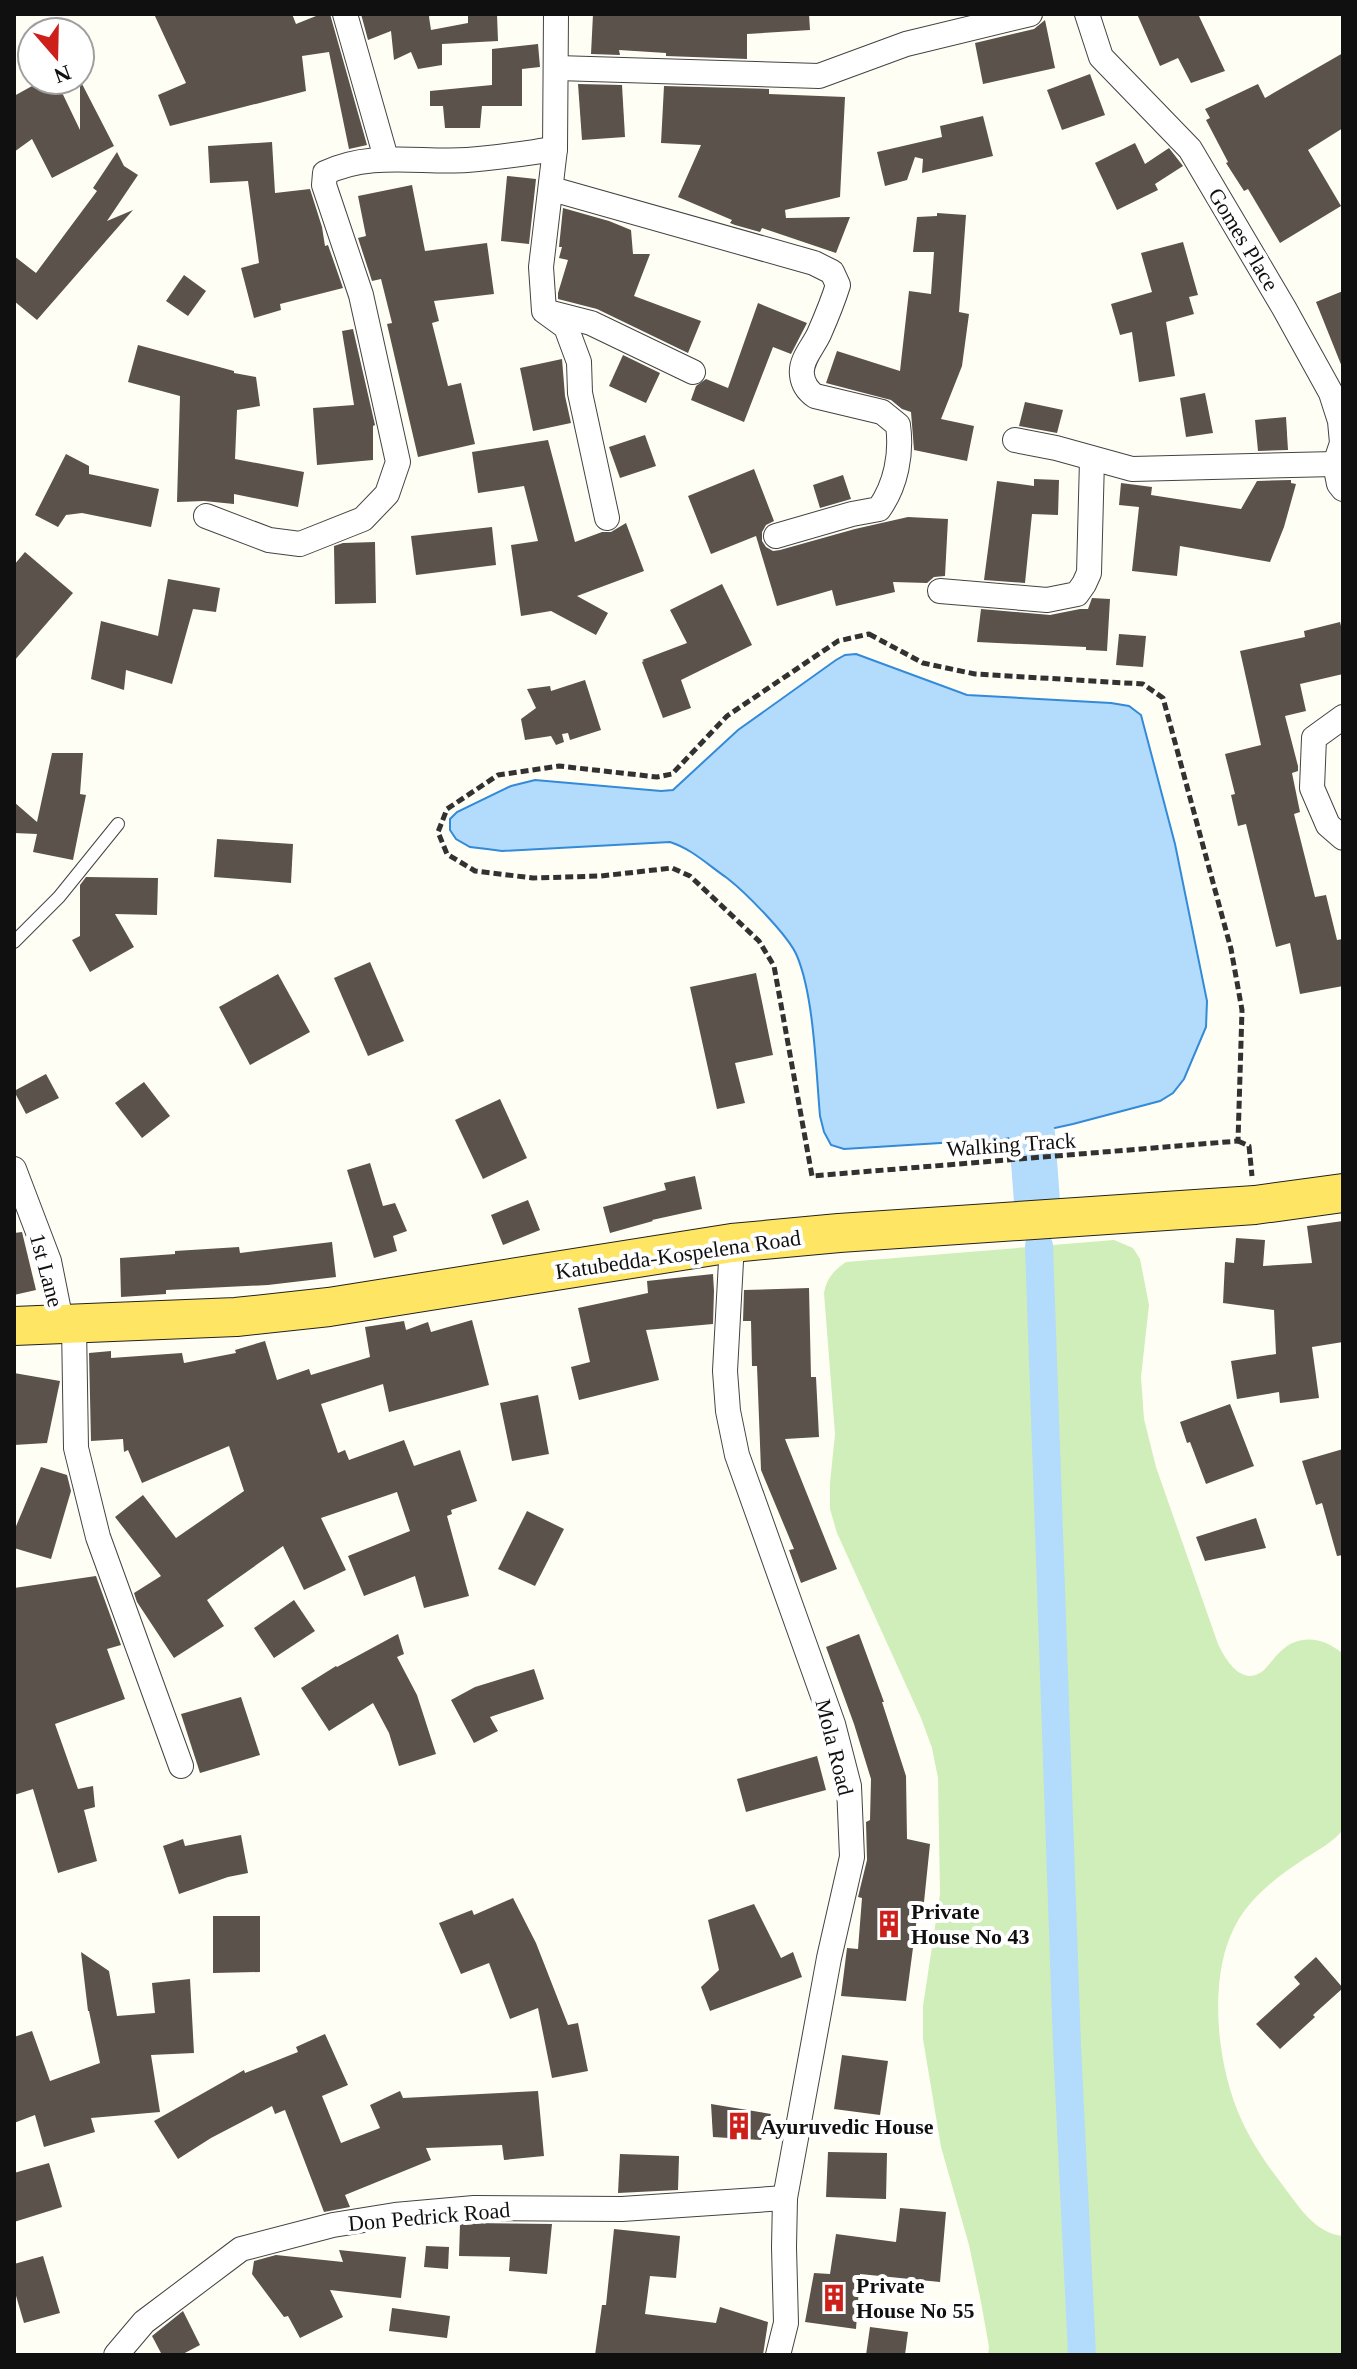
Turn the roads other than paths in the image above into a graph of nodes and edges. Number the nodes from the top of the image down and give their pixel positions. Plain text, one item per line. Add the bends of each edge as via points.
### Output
1 (345, 14) edge
2 (556, 14) edge
3 (1030, 14) edge
4 (1087, 14) edge
5 (557, 68) junction
6 (555, 149) junction
7 (386, 158) junction
8 (552, 189) junction
9 (544, 311) junction
10 (693, 372) dead end
11 (1015, 440) dead end
12 (1092, 460) junction
13 (1335, 464) junction
14 (1343, 489) edge
15 (206, 516) dead end
16 (607, 518) dead end
17 (776, 536) dead end
18 (940, 591) dead end
19 (1343, 717) edge
20 (118, 824) dead end
21 (1343, 838) edge
22 (14, 942) edge
23 (14, 1169) edge
24 (1343, 1193) edge
25 (732, 1243) junction
26 (68, 1325) junction
27 (14, 1326) edge
28 (181, 1766) dead end
29 (785, 2198) junction
30 (116, 2355) edge
31 (778, 2355) edge

1 - 7 street
2 - 5 street
3 - 5 street via 906,44 819,76
4 - 13 street, Gomes Place via 1101,57 1190,149 1305,345 1340,421 1342,443
5 - 6 street
6 - 7 street via 467,160
6 - 8 street
7 - 15 street via 341,165 325,173 324,185 361,295 398,462 387,494 363,519 300,544 269,540
8 - 9 street via 541,267
8 - 17 street via 832,272 838,285 801,376 815,396 882,412 898,425 901,447 890,495 879,509
9 - 10 street via 591,323
9 - 16 street via 566,327 579,362 580,393
11 - 12 street
12 - 13 street via 1132,469
12 - 18 street via 1089,573 1077,594 1047,600
13 - 14 street, Gomes Place
19 - 21 street via 1314,738 1312,788 1328,825
20 - 22 lane via 59,897
23 - 26 street, 1st Lane
24 - 25 main road, Katubedda-Kospelena Road via 1255,1205
25 - 26 main road, Katubedda-Kospelena Road via 329,1307
25 - 29 street, Mola Road via 725,1371 737,1455 833,1724 849,1786 852,1857
26 - 27 main road, Katubedda-Kospelena Road
26 - 28 street, 1st Lane via 76,1448 94,1522
29 - 30 street, Don Pedrick Road via 622,2209 474,2208 333,2225 241,2249 144,2322
29 - 31 street, Mola Road via 786,2323

